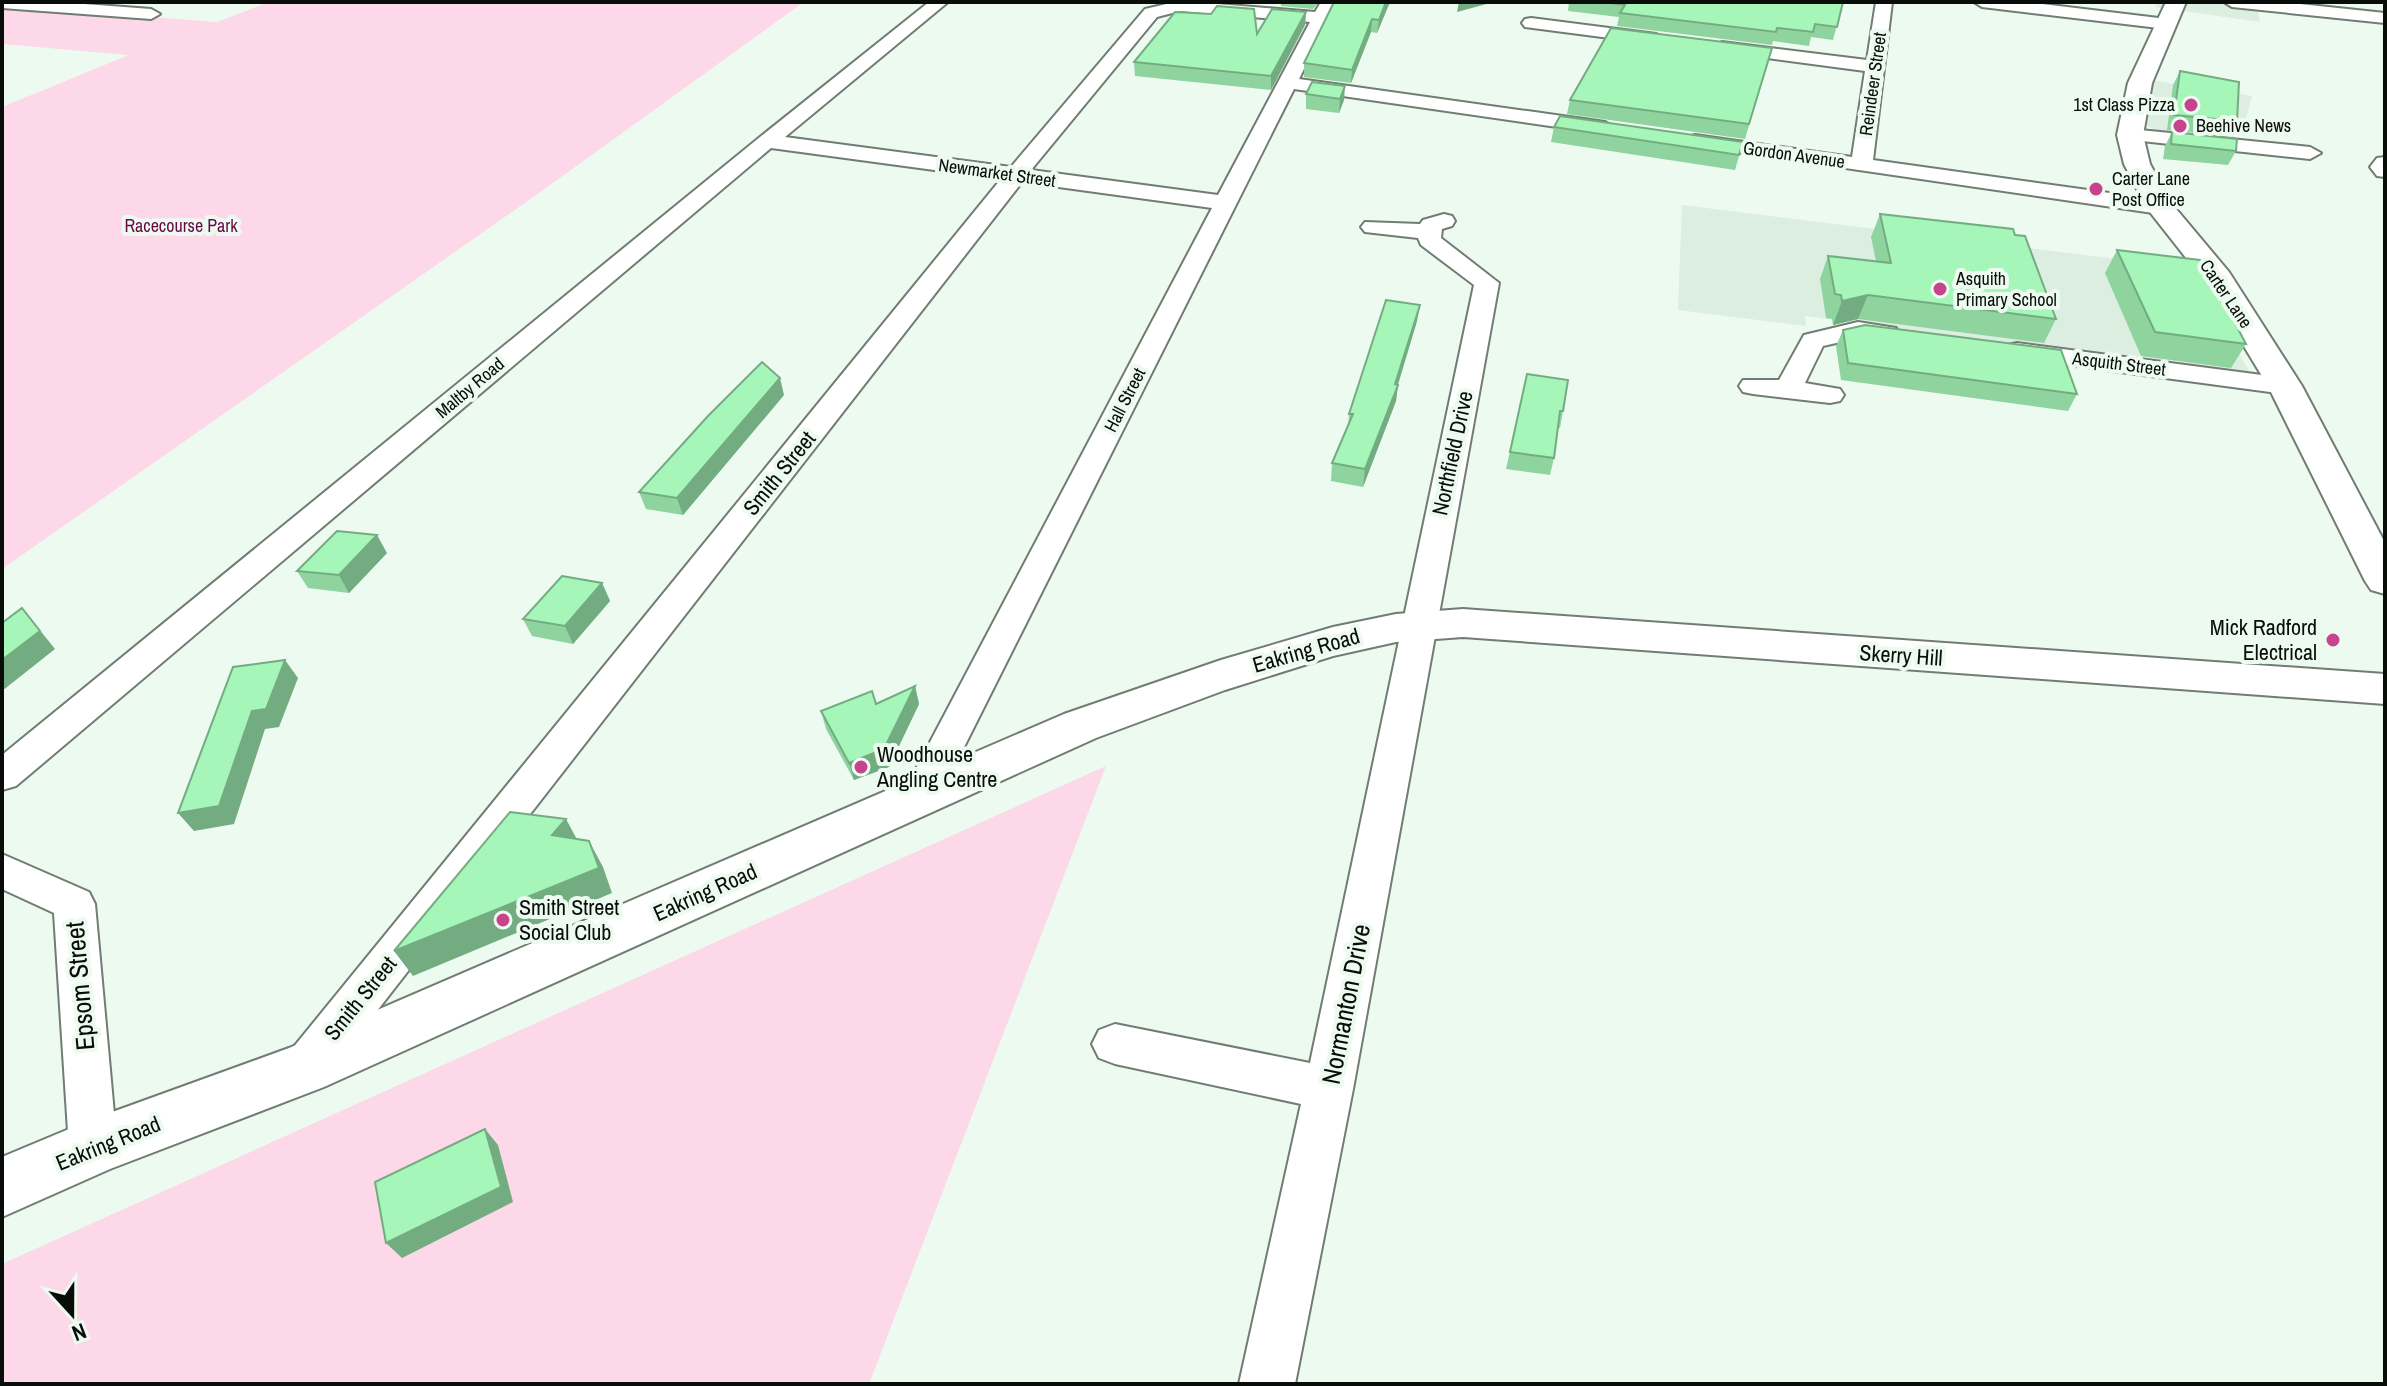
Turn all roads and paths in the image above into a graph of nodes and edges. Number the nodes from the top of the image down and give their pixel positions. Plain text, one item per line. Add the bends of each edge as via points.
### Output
1 (940, 2) edge
2 (1884, 2) edge
3 (1982, 2) edge
4 (2232, 2) edge
5 (2, 3) edge
6 (1325, 10) edge
7 (2172, 13) edge
8 (151, 14) dead end
9 (2385, 18) edge
10 (1531, 23) dead end
11 (1672, 41) edge
12 (1703, 45) edge
13 (1876, 67) junction
14 (1286, 83) junction
15 (1629, 132) edge
16 (2130, 135) junction
17 (1675, 138) edge
18 (767, 141) junction
19 (2310, 153) dead end
20 (2385, 163) edge
21 (1862, 165) junction
22 (2385, 171) edge
23 (1015, 176) junction
24 (1226, 203) junction
25 (2160, 207) junction
26 (1373, 227) dead end
27 (1906, 337) edge
28 (1985, 347) edge
29 (1753, 386) dead end
30 (2285, 386) junction
31 (1788, 389) junction
32 (1830, 395) dead end
33 (2380, 565) edge
34 (1417, 623) junction
35 (2385, 689) edge
36 (2, 776) edge
37 (920, 797) junction
38 (2, 870) edge
39 (1115, 1044) dead end
40 (304, 1069) junction
41 (1330, 1089) junction
42 (93, 1147) junction
43 (2, 1187) edge
44 (1267, 1384) edge

1 - 18 street, Maltby Road
2 - 13 street, Reindeer Street
3 - 7 street
4 - 9 street
5 - 8 street
6 - 14 street, Hall Street
6 - 23 street, Smith Street via 1180,6 1151,13
7 - 16 street, Carter Lane via 2140,83
10 - 11 street
12 - 13 street
13 - 21 street, Reindeer Street
14 - 15 street
14 - 24 street, Hall Street
16 - 19 street
16 - 25 street, Carter Lane via 2137,164
17 - 21 street, Gordon Avenue
18 - 23 street, Newmarket Street
18 - 36 street, Maltby Road
20 - 22 street
21 - 25 street, Gordon Avenue
23 - 24 street, Newmarket Street
23 - 40 street, Smith Street
24 - 37 street, Hall Street
25 - 30 street, Carter Lane via 2218,278
26 - 34 street, Northfield Drive via 1437,226 1429,240 1487,283
27 - 31 street via 1858,330 1813,341
28 - 30 street, Asquith Street
29 - 31 street
30 - 33 street, Carter Lane
31 - 32 street
34 - 35 street, Skerry Hill
34 - 37 street, Eakring Road via 1195,682
34 - 41 street, Normanton Drive
37 - 40 street, Eakring Road
38 - 42 street, Epsom Street via 74,904
39 - 41 street
40 - 42 street, Eakring Road
41 - 44 street, Normanton Drive
42 - 43 street, Eakring Road

